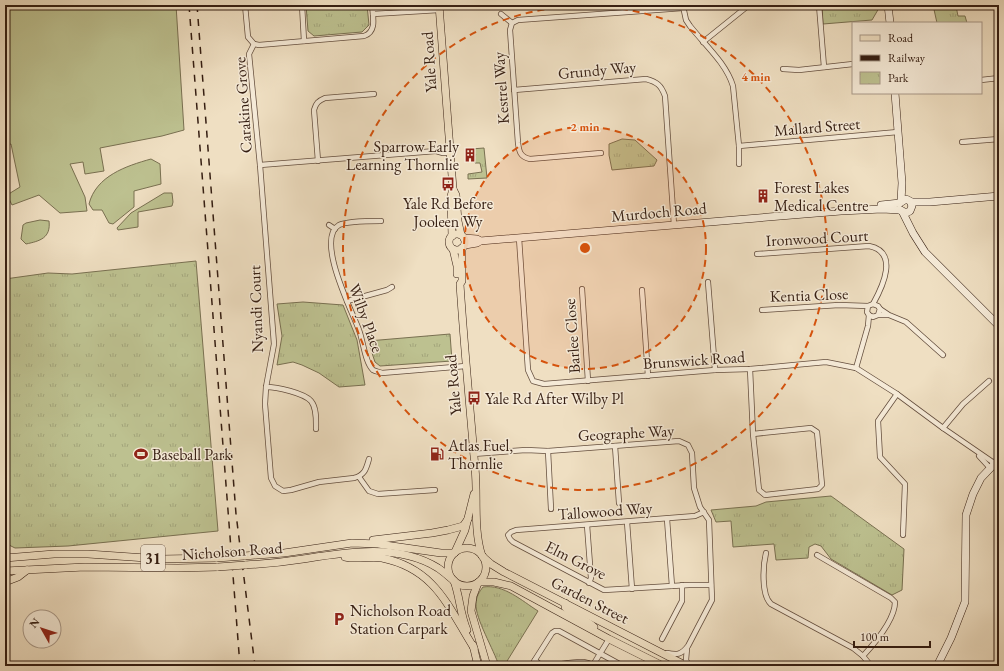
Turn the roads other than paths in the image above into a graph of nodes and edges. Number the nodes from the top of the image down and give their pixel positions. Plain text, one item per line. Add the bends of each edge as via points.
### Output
1 (245, 5) edge
2 (302, 5) edge
3 (431, 5) edge
4 (749, 5) edge
5 (819, 5) edge
6 (888, 5) edge
7 (683, 6) edge
8 (439, 8) edge
9 (373, 10) edge
10 (501, 14) dead end
11 (890, 22) edge
12 (512, 23) junction
13 (304, 42) junction
14 (703, 42) junction
15 (254, 44) junction
16 (852, 64) edge
17 (824, 67) junction
18 (783, 69) dead end
19 (999, 78) edge
20 (982, 80) edge
21 (514, 90) junction
22 (374, 94) dead end
23 (895, 94) edge
24 (311, 101) dead end
25 (316, 104) junction
26 (898, 132) junction
27 (999, 139) edge
28 (962, 142) dead end
29 (739, 146) junction
30 (449, 150) junction
31 (601, 154) dead end
32 (318, 161) junction
33 (739, 164) dead end
34 (260, 165) junction
35 (902, 183) junction
36 (453, 189) junction
37 (999, 196) edge
38 (901, 206) junction
39 (910, 206) junction
40 (381, 221) dead end
41 (674, 224) junction
42 (329, 225) dead end
43 (911, 227) junction
44 (335, 229) junction
45 (452, 236) junction
46 (519, 238) junction
47 (463, 242) junction
48 (453, 249) junction
49 (757, 254) dead end
50 (708, 282) dead end
51 (460, 284) junction
52 (392, 287) dead end
53 (582, 289) dead end
54 (642, 290) dead end
55 (879, 293) junction
56 (347, 301) junction
57 (871, 305) junction
58 (857, 306) junction
59 (879, 308) junction
60 (762, 310) dead end
61 (868, 314) junction
62 (889, 315) junction
63 (876, 316) junction
64 (868, 326) junction
65 (999, 326) edge
66 (944, 355) dead end
67 (466, 366) junction
68 (856, 368) junction
69 (750, 369) junction
70 (715, 370) junction
71 (648, 376) junction
72 (588, 381) junction
73 (989, 381) dead end
74 (266, 387) junction
75 (897, 394) junction
76 (943, 428) junction
77 (316, 429) dead end
78 (753, 434) junction
79 (615, 446) junction
80 (548, 451) junction
81 (473, 454) junction
82 (369, 459) dead end
83 (994, 463) edge
84 (359, 477) junction
85 (476, 484) junction
86 (435, 490) dead end
87 (619, 503) dead end
88 (551, 508) dead end
89 (704, 512) junction
90 (468, 519) junction
91 (667, 519) junction
92 (627, 522) junction
93 (587, 525) junction
94 (508, 535) joint
95 (903, 535) dead end
96 (352, 543) junction
97 (454, 552) junction
98 (766, 553) dead end
99 (337, 554) junction
100 (482, 556) junction
101 (817, 556) dead end
102 (7, 557) edge
103 (28, 570) junction
104 (5, 571) edge
105 (454, 580) junction
106 (5, 582) edge
107 (479, 582) junction
108 (589, 583) junction
109 (682, 585) junction
110 (711, 585) junction
111 (672, 586) junction
112 (632, 589) junction
113 (565, 603) junction
114 (600, 633) junction
115 (609, 639) junction
116 (662, 639) dead end
117 (481, 644) junction
118 (688, 646) junction
119 (474, 648) junction
120 (662, 653) junction
121 (600, 654) junction
122 (863, 656) junction
123 (535, 660) junction
124 (760, 664) dead end
125 (594, 665) edge
126 (660, 665) edge
127 (478, 666) edge
128 (487, 666) edge
129 (491, 666) edge
130 (531, 666) edge
131 (628, 666) edge
132 (688, 666) edge
133 (766, 666) edge
134 (871, 666) edge
135 (936, 666) edge

1 - 15 street via 248,37
2 - 13 street
3 - 9 street
4 - 14 street
5 - 17 street
6 - 11 main road
7 - 12 street via 518,20
7 - 14 street via 686,20
8 - 9 street
8 - 30 main road, Yale Road
9 - 13 street via 373,26 368,35
10 - 12 street
12 - 21 street, Kestrel Way via 510,30
13 - 15 street
14 - 29 street via 725,68 731,80
15 - 34 street, Carakine Grove via 249,54
16 - 17 street
17 - 18 street
19 - 20 street
21 - 31 street, Kestrel Way via 520,152 523,157 530,159
21 - 41 street, Grundy Way via 646,79 655,81 662,87 665,96
22 - 25 street via 325,98
23 - 26 main road
24 - 25 street
25 - 32 street via 314,110
26 - 29 street, Mallard Street
26 - 35 main road
27 - 28 street
29 - 33 street
30 - 32 street via 443,153 436,151
30 - 36 main road, Yale Road
32 - 34 street
34 - 74 street, Nyandi Court via 274,344
35 - 38 main road
35 - 39 main road
36 - 45 main road, Yale Road
36 - 47 main road, Yale Road
37 - 39 main road, Murdoch Road
38 - 39 main road, Murdoch Road via 906,212
38 - 39 main road, Murdoch Road via 906,199
38 - 41 main road, Murdoch Road via 876,205 841,211
38 - 43 main road
39 - 43 main road
40 - 44 street via 344,223
41 - 46 main road, Murdoch Road
42 - 44 street
43 - 65 main road via 930,257
44 - 56 street, Wilby Place via 331,236 333,263
45 - 47 main road via 457,234
45 - 48 main road via 449,243
46 - 47 main road, Murdoch Road
46 - 72 street, Brunswick Road via 528,370 533,380 544,384
47 - 48 main road via 458,250
47 - 51 main road, Yale Road
48 - 51 main road, Yale Road
49 - 55 street, Ironwood Court via 874,247 885,256 887,263
50 - 70 street
51 - 67 main road, Yale Road
52 - 56 street
53 - 72 street, Barlee Close
54 - 71 street
55 - 57 street, Ironwood Court
55 - 59 street, Ironwood Court
56 - 67 street, Wilby Place via 361,335 368,364 373,370 382,373
57 - 58 street, Kentia Close
57 - 59 street
57 - 61 street, Ironwood Court
58 - 60 street, Kentia Close via 839,304
58 - 61 street, Kentia Close
59 - 62 street
59 - 63 street, Ironwood Court
61 - 63 street
61 - 64 street, Ironwood Court
62 - 63 street
62 - 66 street via 906,322
63 - 64 street, Ironwood Court
64 - 68 street, Ironwood Court
67 - 81 main road, Yale Road
68 - 69 street, Brunswick Road via 826,362
68 - 75 street, Brunswick Road
69 - 70 street, Brunswick Road
69 - 78 street
70 - 71 street, Brunswick Road
71 - 72 street, Brunswick Road
73 - 76 street via 963,404
74 - 77 street via 305,396 312,401
74 - 84 street, Nyandi Court via 266,412 272,478 275,486 283,491 319,482
75 - 76 street, Brunswick Road
75 - 95 street via 878,421 880,457 905,484
76 - 83 street, Brunswick Road
78 - 78 street via 759,490 762,494 818,489 822,485 816,432 811,428
79 - 80 street, Geographe Way
79 - 87 street
79 - 89 street, Geographe Way via 679,441 688,445 692,453 694,488
80 - 81 street, Geographe Way
80 - 88 street
81 - 85 main road, Yale Road
82 - 84 street via 365,473
83 - 135 main road via 981,478 966,515 965,602 951,638
84 - 86 street via 369,491 378,494
85 - 90 main road, Yale Road
85 - 100 main road, Yale Road via 478,540
89 - 91 street, Tallowood Way via 695,516
89 - 110 street, Geographe Way via 709,520
90 - 96 main road via 462,526 432,533
90 - 97 main road, Yale Road via 463,536
91 - 92 street, Tallowood Way
91 - 111 street
92 - 93 street, Tallowood Way
92 - 112 street
93 - 94 street, Tallowood Way via 516,530
93 - 108 street via 591,578
94 - 108 street, Elm Grove via 513,542
96 - 97 main road, Nicholson Road / 31 via 441,553
96 - 102 main road, Nicholson Road / 31, bridge via 284,553 217,558 161,559 88,554
97 - 100 main road, 31 via 472,549
97 - 105 main road, 31 via 448,566
98 - 122 street via 764,562 767,600
99 - 103 main road, Nicholson Road / 31, bridge via 284,562 218,567 85,567
99 - 105 main road, Nicholson Road / 31 via 364,551 400,555 438,568
99 - 119 main road, 31 via 347,558 382,558 418,573 446,601
100 - 107 main road via 485,570
100 - 113 main road, Garden Street via 498,569
101 - 122 street via 895,602 895,608 878,639
103 - 104 main road, Nicholson Road / 31
103 - 106 main road via 18,578
105 - 107 main road, 31 via 465,586
105 - 119 main road, 31 via 462,616
107 - 114 main road, Garden Street via 511,586
107 - 117 main road via 473,596 472,612
108 - 112 street, Elm Grove via 604,590
109 - 110 street, Elm Grove
109 - 111 street, Elm Grove
109 - 116 street via 682,601
110 - 118 street, Geographe Way via 712,600
111 - 112 street, Elm Grove
113 - 114 main road via 568,610 589,622
113 - 120 main road, Garden Street
114 - 115 main road, Garden Street
115 - 121 street
115 - 126 main road, Garden Street
117 - 128 main road
117 - 129 main road via 487,652
118 - 120 street via 677,655
118 - 132 street, Geographe Way
119 - 127 main road, 31
120 - 132 main road, Garden Street
121 - 123 street via 555,631
121 - 125 street
121 - 131 street
122 - 134 street
123 - 125 street via 545,665 582,662
123 - 130 street
124 - 133 street

